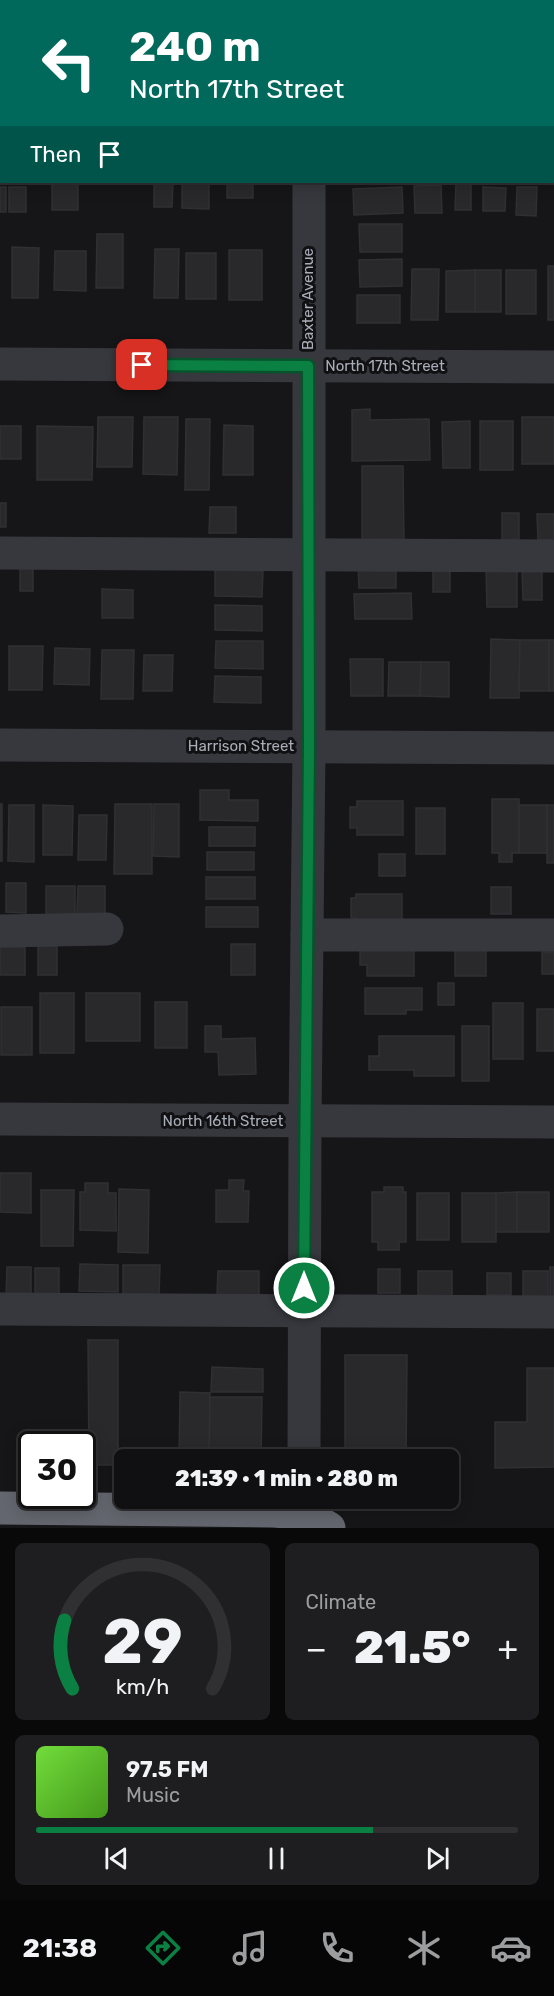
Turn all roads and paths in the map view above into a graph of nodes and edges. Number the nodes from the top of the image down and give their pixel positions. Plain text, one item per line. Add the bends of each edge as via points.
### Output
1 (309, 183) edge
2 (0, 364) edge
3 (308, 366) junction
4 (554, 367) edge
5 (0, 553) edge
6 (309, 555) junction
7 (554, 556) edge
8 (0, 745) edge
9 (309, 747) junction
10 (554, 748) edge
11 (107, 929) dead end
12 (0, 931) edge
13 (307, 935) junction
14 (554, 935) edge
15 (0, 1119) edge
16 (304, 1121) junction
17 (554, 1122) edge
18 (0, 1309) edge
19 (303, 1312) junction
20 (554, 1312) edge
21 (304, 1449) edge
22 (0, 1508) edge
23 (310, 1518) edge

1 - 3 street, Baxter Avenue
2 - 3 street, North 17th Street
3 - 4 street, North 17th Street
3 - 6 street, Baxter Avenue
5 - 6 street
6 - 7 street
6 - 9 street, Baxter Avenue
8 - 9 street, Harrison Street
9 - 10 street, Harrison Street
9 - 13 street, Baxter Avenue
11 - 12 street
13 - 14 street
13 - 16 street, Baxter Avenue
15 - 16 street, North 16th Street
16 - 17 street, North 16th Street
16 - 19 street, Baxter Avenue
18 - 19 street
19 - 20 street
19 - 21 street, Baxter Avenue
22 - 23 highway via 273,1510

